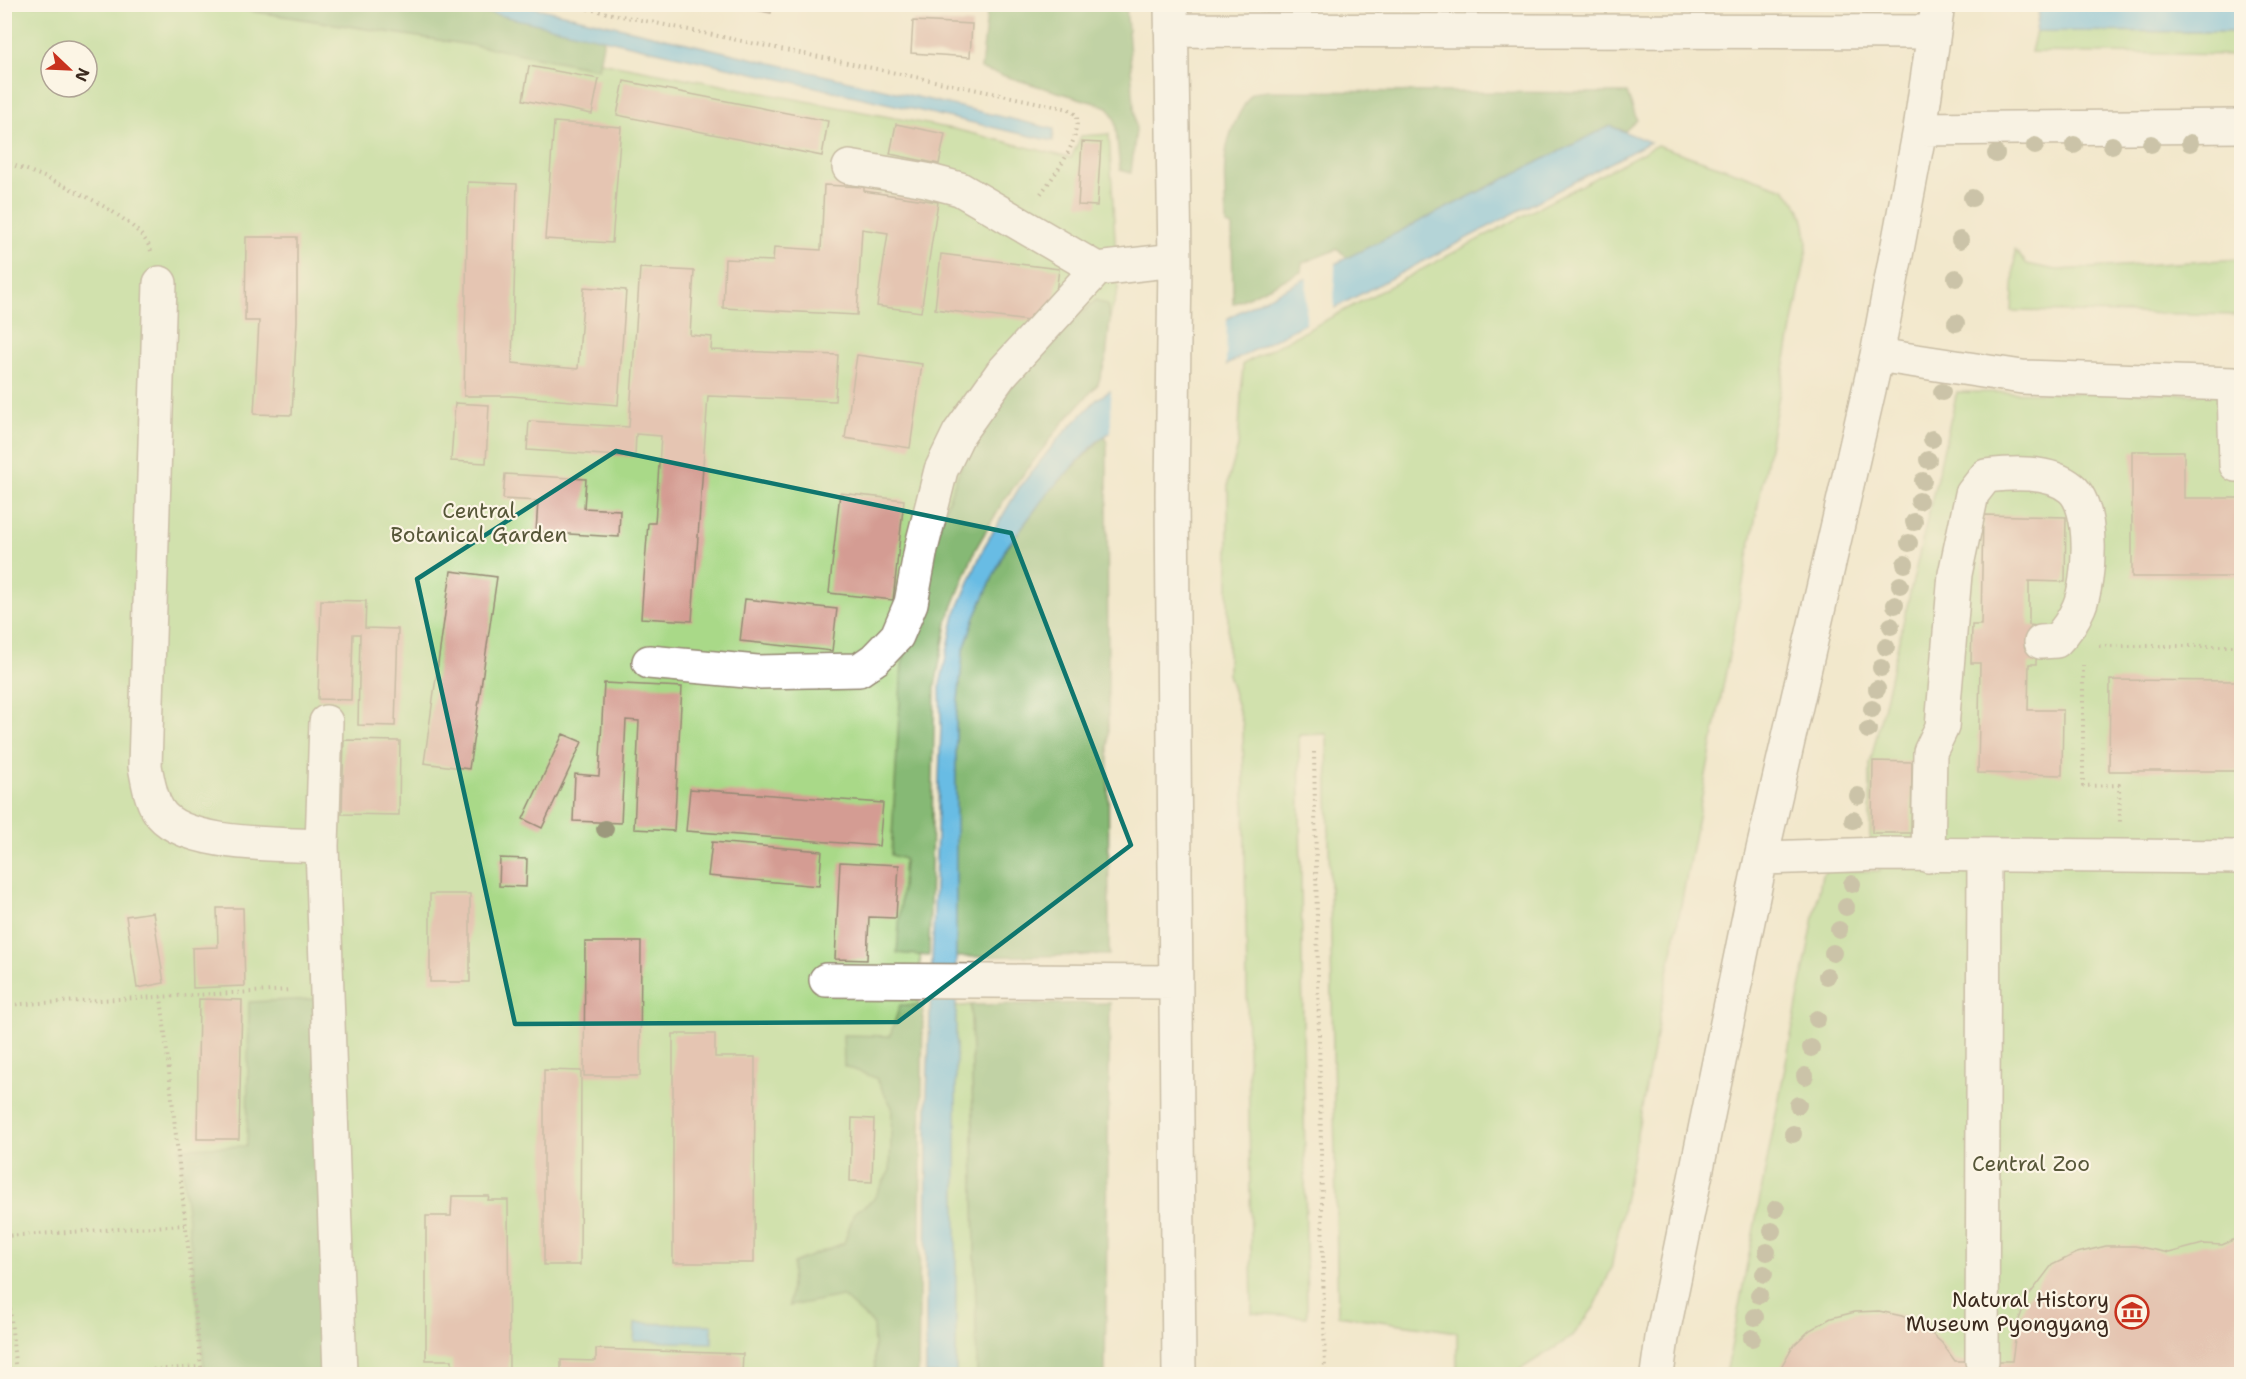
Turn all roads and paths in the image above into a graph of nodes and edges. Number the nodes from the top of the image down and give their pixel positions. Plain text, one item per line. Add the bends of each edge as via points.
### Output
1 (564, 4) edge
2 (1171, 17) edge
3 (1936, 18) edge
4 (2241, 126) edge
5 (1920, 129) junction
6 (4, 162) edge
7 (849, 167) dead end
8 (1020, 224) junction
9 (1175, 264) junction
10 (1097, 269) junction
11 (160, 283) joint
12 (1877, 355) junction
13 (2236, 465) dead end
14 (2041, 642) dead end
15 (2094, 646) dead end
16 (2241, 646) edge
17 (2083, 660) dead end
18 (649, 662) dead end
19 (326, 722) dead end
20 (1314, 752) dead end
21 (322, 846) junction
22 (1928, 856) junction
23 (1984, 856) junction
24 (2120, 856) junction
25 (2241, 857) edge
26 (1761, 858) junction
27 (826, 980) dead end
28 (1176, 982) junction
29 (327, 987) junction
30 (161, 997) junction
31 (4, 1005) edge
32 (185, 1226) junction
33 (4, 1236) edge
34 (4, 1243) edge
35 (1982, 1361) dead end
36 (16, 1374) edge
37 (75, 1374) edge
38 (340, 1374) edge
39 (1179, 1374) edge
40 (1325, 1374) edge
41 (1657, 1374) edge

1 - 8 path via 1069,109 1077,116 1078,128 1062,164
2 - 3 street
2 - 9 street
3 - 5 street
4 - 5 street
5 - 12 street
6 - 11 path via 78,190 127,223 149,244
7 - 8 street via 960,189
8 - 10 street
9 - 10 street
9 - 28 street via 1172,494
10 - 18 street via 1001,374 959,433 940,470 911,603 897,636 875,659 859,670 757,672
11 - 21 street via 145,766 150,790 159,812 178,828 235,841
12 - 13 street via 2022,377 2234,384
12 - 26 street
14 - 22 street via 2056,641 2067,630 2080,605 2087,522 2082,503 2071,488 2049,478 2009,473 1986,476 1972,494 1955,574 1942,727 1930,752
15 - 16 path
17 - 24 path via 2083,786 2119,785
19 - 21 street
20 - 40 path
21 - 29 street
22 - 23 street
22 - 26 street
23 - 24 street
23 - 35 street
24 - 25 street
26 - 41 street
27 - 28 street
28 - 39 street
29 - 30 path
29 - 38 street
30 - 31 path
30 - 32 path
32 - 33 path
32 - 37 path via 201,1367
34 - 36 path

